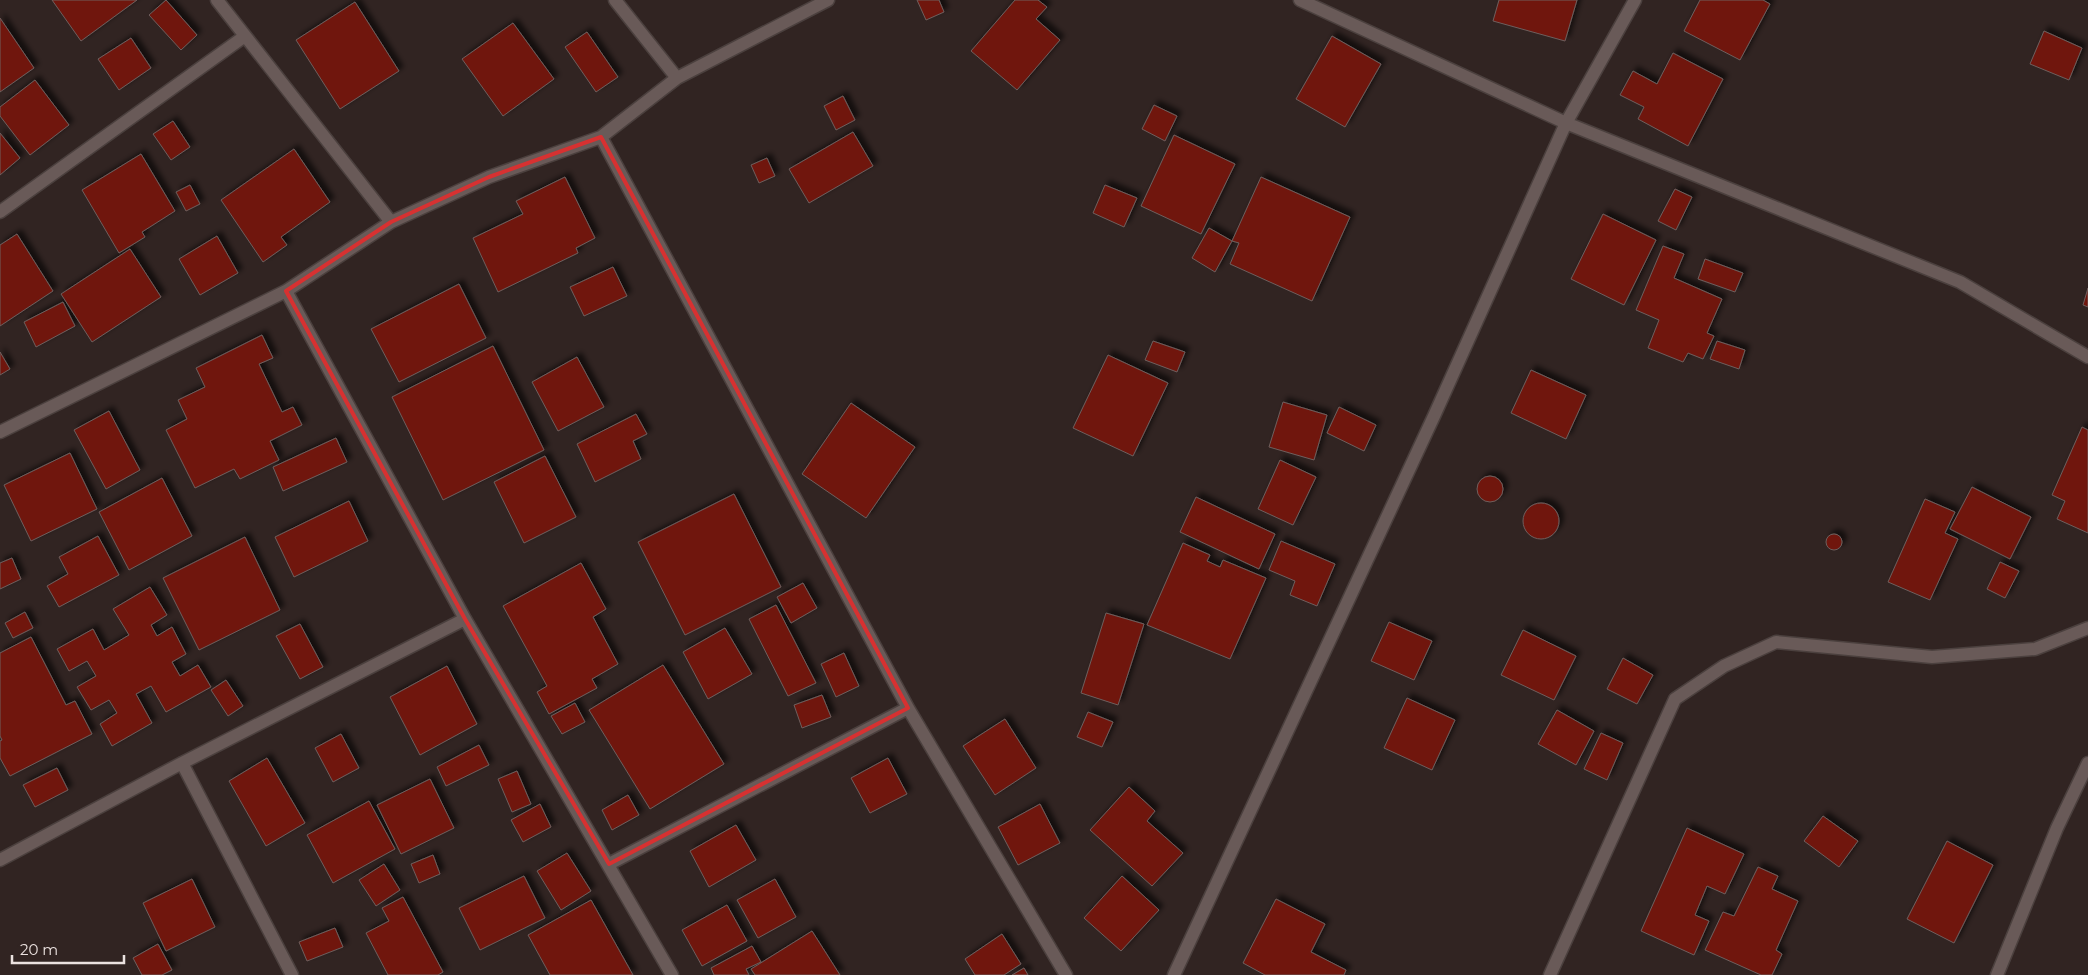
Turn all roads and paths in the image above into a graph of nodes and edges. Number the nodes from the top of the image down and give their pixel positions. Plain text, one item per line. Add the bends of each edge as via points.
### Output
1 (217, 0) edge
2 (615, 0) edge
3 (828, 0) edge
4 (1300, 0) edge
5 (1635, 0) edge
6 (245, 36) junction
7 (677, 78) junction
8 (1566, 123) junction
9 (602, 137) junction
10 (0, 212) edge
11 (391, 222) junction
12 (286, 291) junction
13 (2088, 358) edge
14 (0, 432) edge
15 (465, 619) junction
16 (2088, 628) edge
17 (908, 708) junction
18 (182, 762) junction
19 (2088, 763) edge
20 (0, 860) edge
21 (609, 864) junction
22 (292, 975) edge
23 (672, 975) edge
24 (1066, 975) edge
25 (1174, 975) edge
26 (1550, 975) edge
27 (1997, 975) edge

1 - 6 street
2 - 7 street
3 - 7 street
4 - 8 street
5 - 8 street
6 - 10 street
6 - 11 street
7 - 9 street
8 - 13 street via 1960,282
8 - 25 street via 1430,425
9 - 11 street via 489,177
9 - 17 street
11 - 12 street
12 - 14 street
12 - 15 street
15 - 18 street
15 - 21 street
16 - 26 street via 2035,648 1932,657 1776,642 1724,666 1675,699
17 - 21 street
17 - 24 street
18 - 20 street
18 - 22 street
19 - 27 street via 2057,828
21 - 23 street

